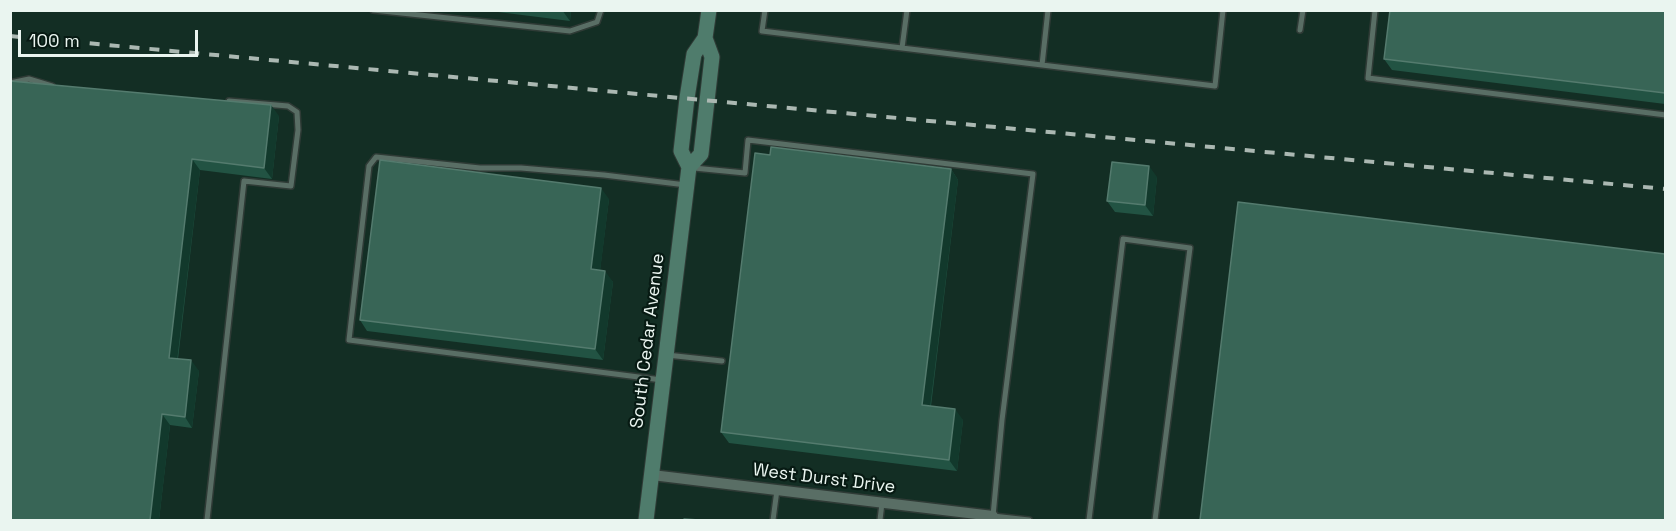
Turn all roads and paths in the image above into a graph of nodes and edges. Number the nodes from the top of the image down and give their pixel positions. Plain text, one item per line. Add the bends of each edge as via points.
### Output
1 (373, 10) edge
2 (601, 10) edge
3 (709, 10) edge
4 (765, 10) edge
5 (907, 10) edge
6 (1048, 10) edge
7 (1223, 10) edge
8 (1303, 10) edge
9 (1375, 10) edge
10 (1300, 30) dead end
11 (902, 48) junction
12 (1042, 65) junction
13 (10, 83) edge
14 (62, 87) edge
15 (227, 101) edge
16 (1665, 115) edge
17 (689, 167) junction
18 (687, 185) junction
19 (666, 355) junction
20 (722, 361) dead end
21 (663, 380) junction
22 (651, 475) junction
23 (777, 490) junction
24 (882, 503) junction
25 (993, 516) junction
26 (207, 520) edge
27 (646, 520) edge
28 (772, 520) edge
29 (880, 520) edge
30 (1029, 520) edge
31 (1089, 520) edge
32 (1155, 520) edge

1 - 2 lane via 570,32 597,22
3 - 17 main road, South Cedar Avenue via 705,38 712,57 701,154
4 - 11 lane via 762,31
5 - 11 lane
6 - 12 lane
7 - 12 lane via 1215,86
8 - 10 lane
9 - 16 lane via 1368,78
11 - 12 lane
13 - 14 lane via 29,79
15 - 26 lane via 288,106 297,112 298,130 291,186 244,182
17 - 18 main road, South Cedar Avenue
17 - 25 lane via 745,173 748,141 1033,174
18 - 19 main road, South Cedar Avenue
18 - 21 lane via 376,157 369,166 349,340
19 - 20 lane
19 - 21 main road, South Cedar Avenue
21 - 22 main road, South Cedar Avenue
22 - 23 street, West Durst Drive
22 - 27 main road, South Cedar Avenue
23 - 24 street, West Durst Drive
23 - 28 lane
24 - 25 street, West Durst Drive
24 - 29 lane
25 - 30 lane
31 - 32 lane via 1123,239 1190,248

